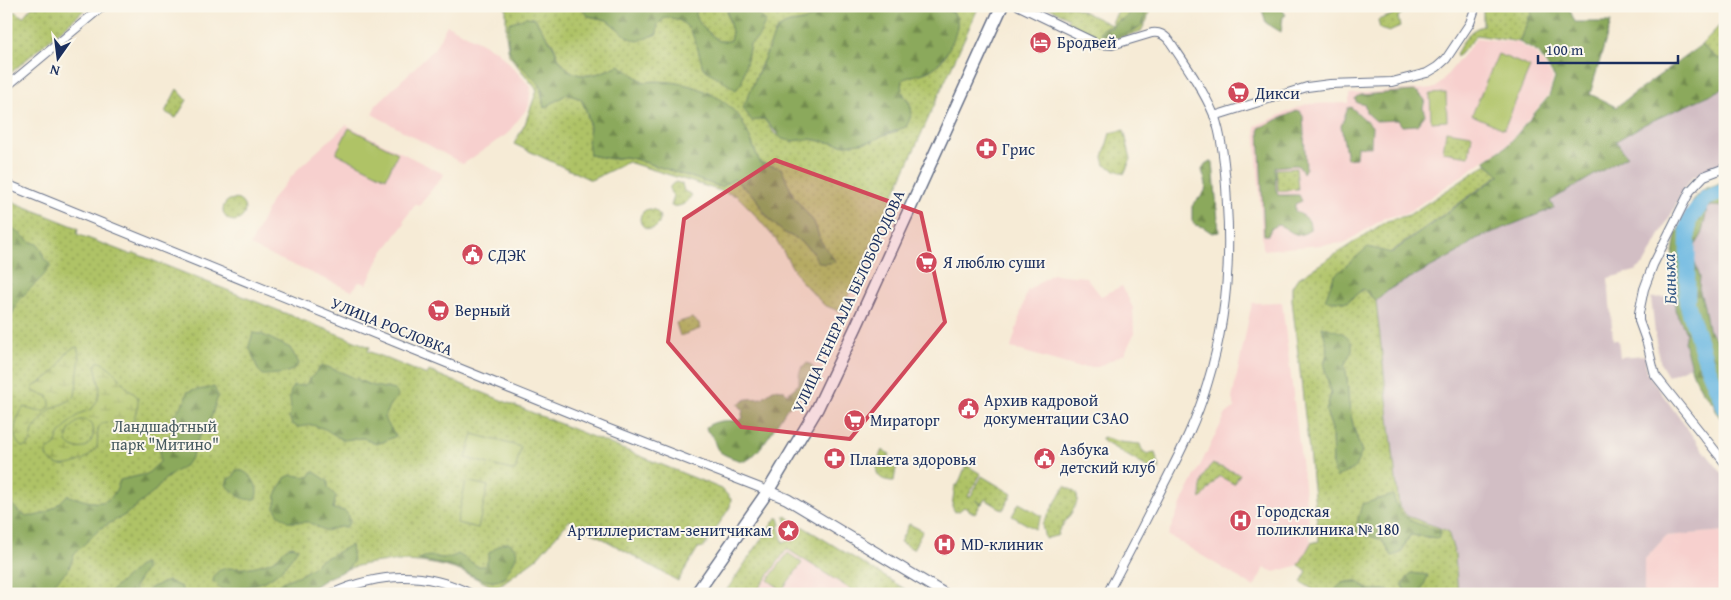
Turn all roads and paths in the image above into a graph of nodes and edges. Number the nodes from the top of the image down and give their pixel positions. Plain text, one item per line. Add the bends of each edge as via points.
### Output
1 (103, 6) edge
2 (1002, 6) edge
3 (1019, 6) edge
4 (1476, 6) edge
5 (6, 87) edge
6 (1214, 116) junction
7 (1725, 168) edge
8 (6, 184) edge
9 (1725, 463) edge
10 (768, 491) junction
11 (331, 594) edge
12 (471, 594) edge
13 (696, 594) edge
14 (945, 594) edge
15 (1107, 594) edge

1 - 5 street
2 - 10 main road, УЛИЦА ГЕНЕРАЛА БЕЛОБОРОДОВА via 833,376
3 - 6 street via 1098,44 1112,45 1152,33 1163,34
4 - 6 street via 1470,23 1446,59 1426,73 1392,82 1307,87
6 - 15 street via 1222,155 1228,221 1227,290 1221,328 1207,384 1184,444
7 - 9 street via 1704,176 1690,191 1653,265 1644,289 1639,321 1655,375
8 - 10 street, УЛИЦА РОСЛОВКА
10 - 13 main road, УЛИЦА ГЕНЕРАЛА БЕЛОБОРОДОВА
10 - 14 street via 787,499
11 - 12 street via 371,580 409,576 446,584

